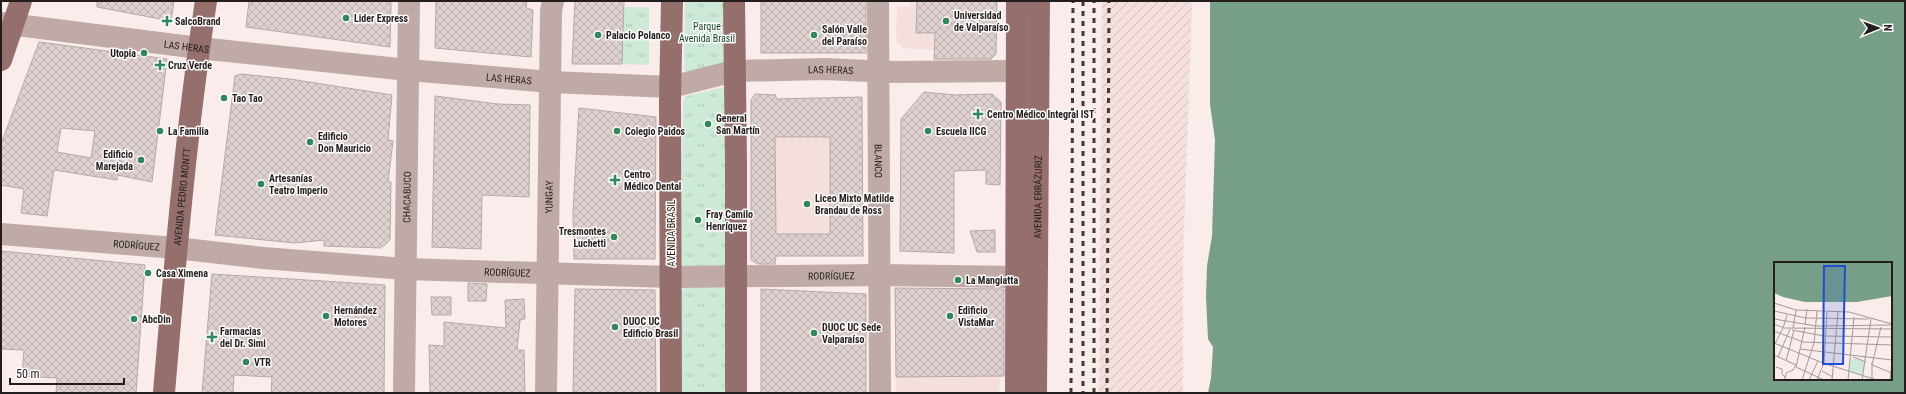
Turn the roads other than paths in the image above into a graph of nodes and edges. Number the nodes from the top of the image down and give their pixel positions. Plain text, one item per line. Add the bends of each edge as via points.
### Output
1 (21, 1) edge
2 (206, 1) edge
3 (409, 1) edge
4 (553, 1) edge
5 (672, 1) edge
6 (734, 1) edge
7 (878, 1) edge
8 (1017, 1) edge
9 (1039, 1) edge
10 (7, 24) edge
11 (199, 48) junction
12 (1, 60) edge
13 (408, 70) junction
14 (734, 71) junction
15 (878, 71) junction
16 (1017, 71) junction
17 (551, 82) junction
18 (671, 87) junction
19 (1, 234) edge
20 (176, 248) junction
21 (405, 269) junction
22 (548, 273) junction
23 (880, 275) junction
24 (671, 277) junction
25 (736, 277) junction
26 (1016, 277) junction
27 (164, 393) edge
28 (404, 393) edge
29 (546, 393) edge
30 (671, 393) edge
31 (736, 393) edge
32 (880, 393) edge
33 (1016, 393) edge
34 (1036, 393) edge

1 - 10 main road
2 - 11 main road, AVENIDA PEDRO MONTT
3 - 13 street, CHACABUCO
4 - 17 street, YUNGAY
5 - 18 main road, AVENIDA BRASIL
6 - 14 main road
7 - 15 street, BLANCO
8 - 16 main road, AVENIDA ERRÁZURIZ
9 - 34 main road, AVENIDA ERRÁZURIZ
10 - 11 street, LAS HERAS
10 - 12 main road
11 - 13 street, LAS HERAS
11 - 20 main road, AVENIDA PEDRO MONTT
13 - 17 street, LAS HERAS
13 - 21 street, CHACABUCO
14 - 15 street, LAS HERAS via 825,68
14 - 18 street, LAS HERAS
14 - 25 main road
15 - 16 street, LAS HERAS
15 - 23 street, BLANCO
16 - 26 main road, AVENIDA ERRÁZURIZ
17 - 18 street, LAS HERAS
17 - 22 street, YUNGAY
18 - 24 main road, AVENIDA BRASIL
19 - 20 street, RODRÍGUEZ
20 - 21 street, RODRÍGUEZ via 263,258
20 - 27 main road, AVENIDA PEDRO MONTT
21 - 22 street, RODRÍGUEZ
21 - 28 street, CHACABUCO
22 - 24 street, RODRÍGUEZ
22 - 29 street, YUNGAY
23 - 25 street, RODRÍGUEZ
23 - 26 street, RODRÍGUEZ
23 - 32 street, BLANCO
24 - 25 street, RODRÍGUEZ
24 - 30 main road, AVENIDA BRASIL
25 - 31 main road
26 - 33 main road, AVENIDA ERRÁZURIZ

